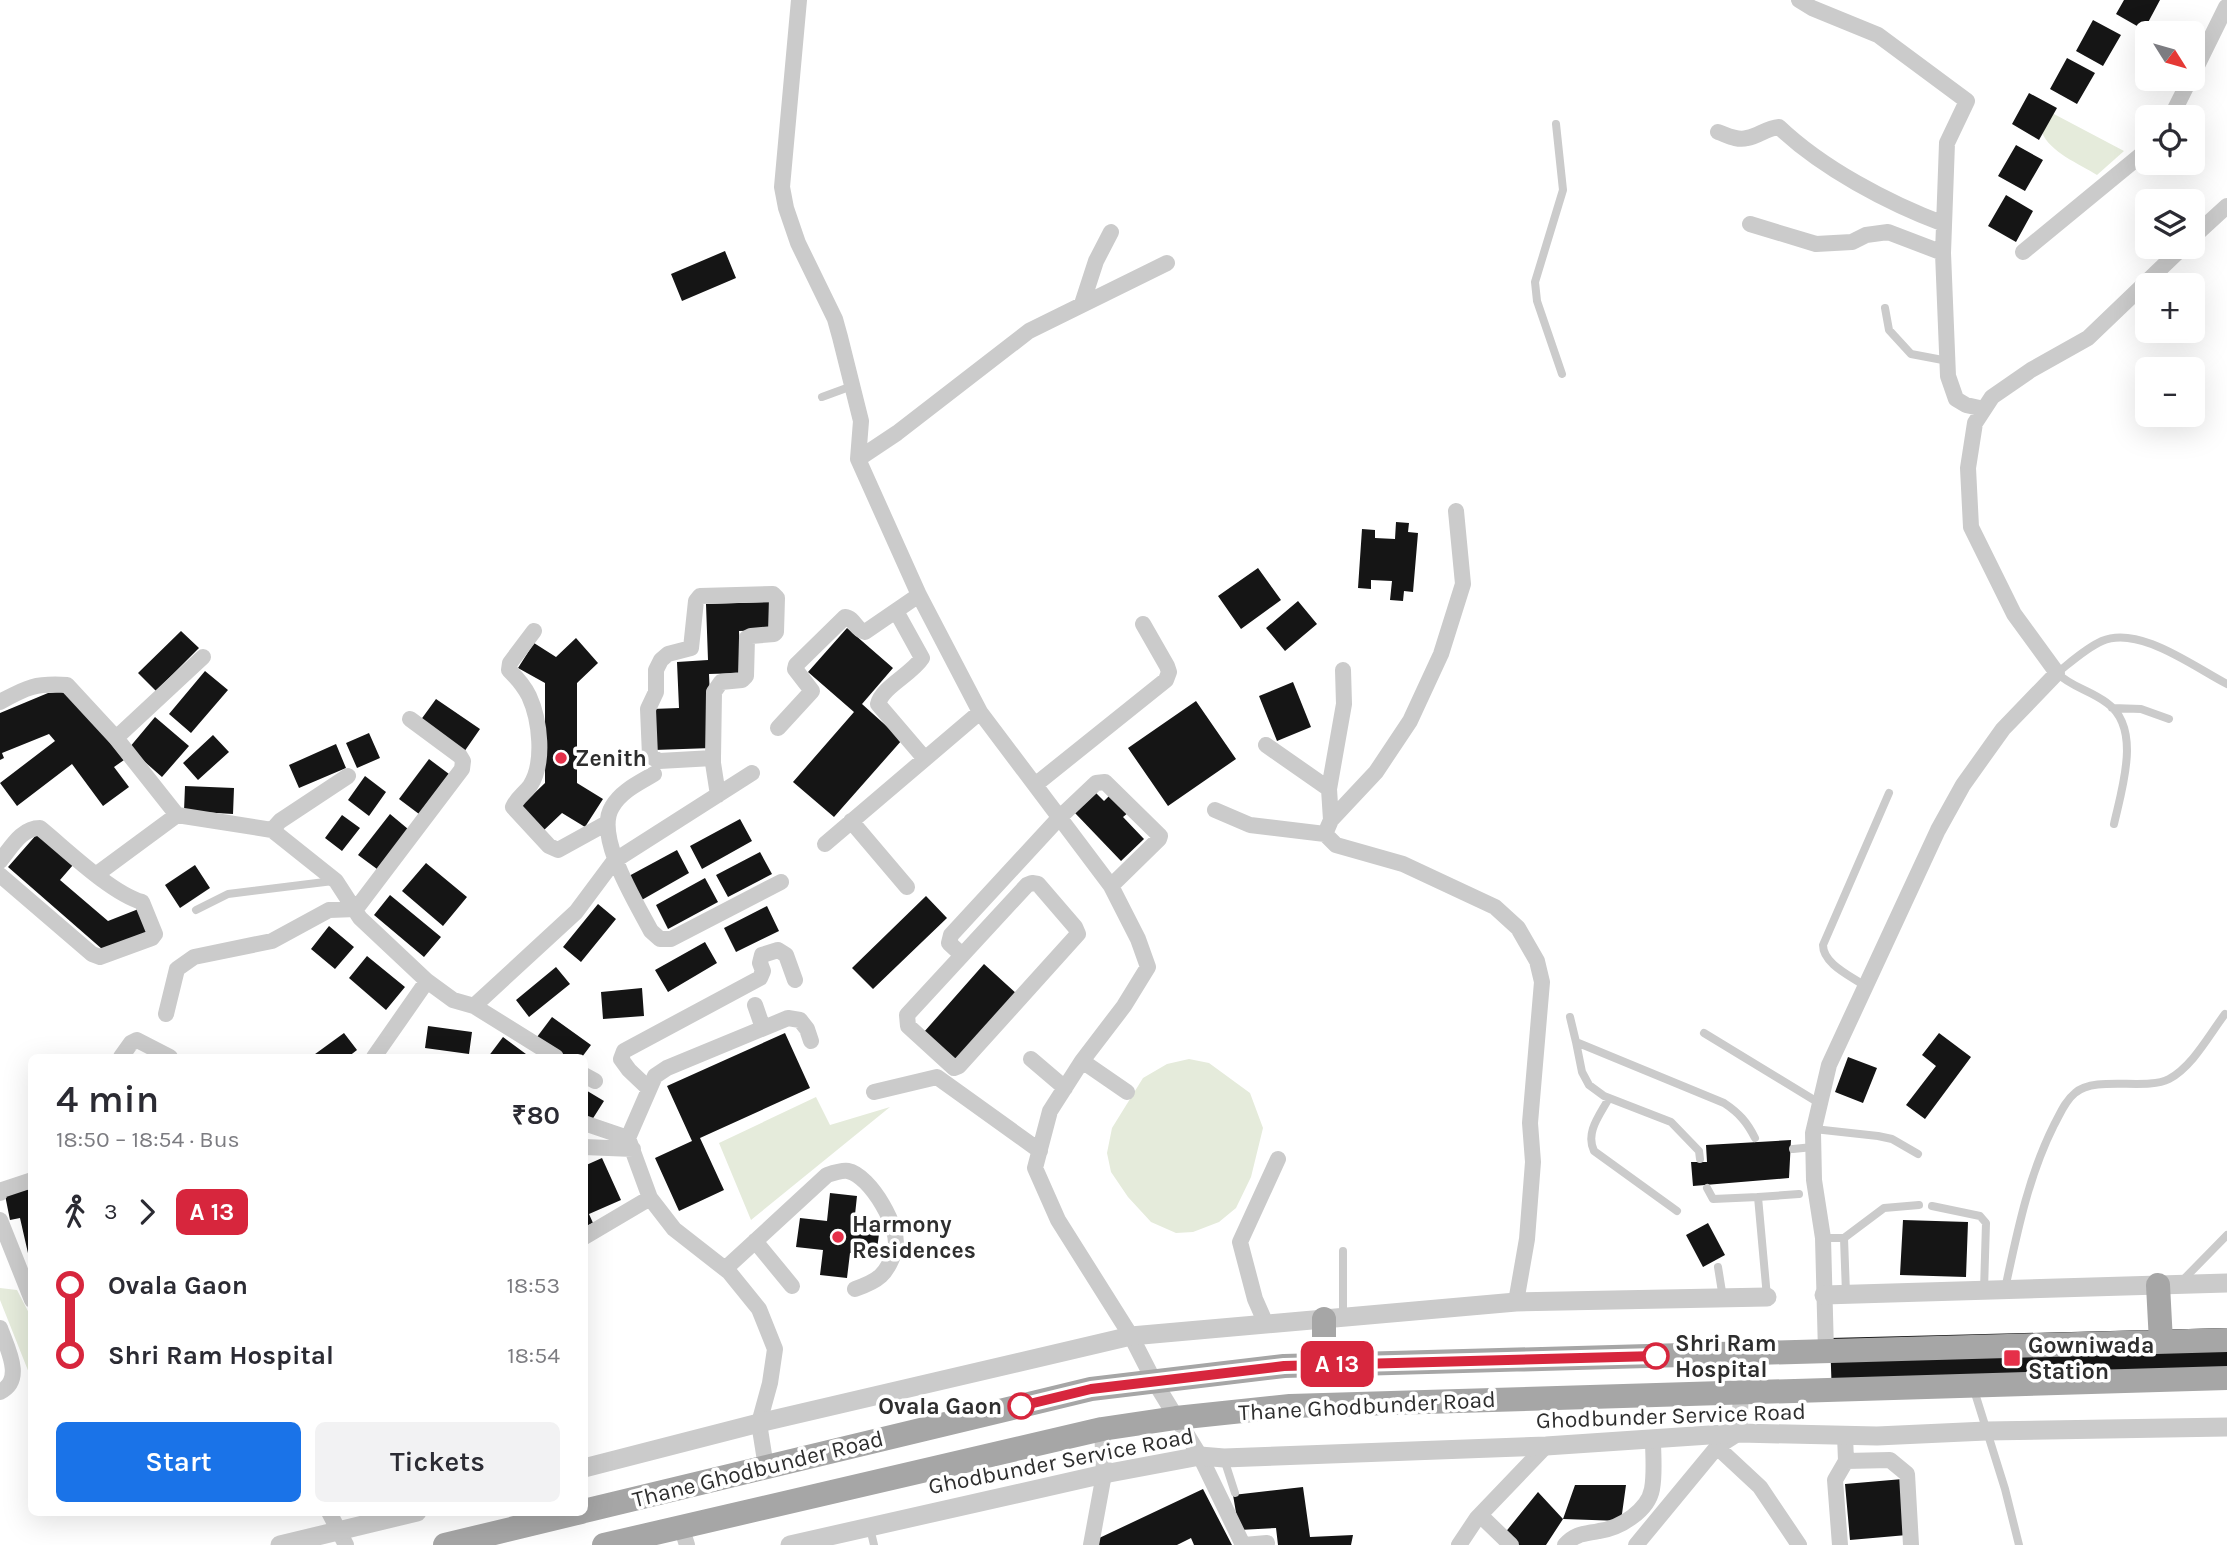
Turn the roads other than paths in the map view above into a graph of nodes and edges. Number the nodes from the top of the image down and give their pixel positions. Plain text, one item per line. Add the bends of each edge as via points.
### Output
1 (799, 0) edge
2 (1799, 0) edge
3 (2219, 0) edge
4 (2227, 8) edge
5 (2205, 51) edge
6 (1556, 124) dead end
7 (1718, 132) dead end
8 (2135, 160) edge
9 (2227, 206) edge
10 (1944, 224) junction
11 (1750, 225) dead end
12 (2205, 226) edge
13 (1111, 232) dead end
14 (2023, 252) dead end
15 (1943, 253) junction
16 (2170, 259) edge
17 (1167, 263) dead end
18 (1082, 304) junction
19 (1885, 308) dead end
20 (1948, 362) junction
21 (1562, 374) dead end
22 (852, 386) junction
23 (822, 397) dead end
24 (1984, 409) junction
25 (858, 459) junction
26 (1457, 511) dead end
27 (919, 594) junction
28 (896, 611) junction
29 (1143, 624) dead end
30 (534, 631) dead end
31 (203, 657) dead end
32 (1343, 670) dead end
33 (2057, 673) junction
34 (2227, 684) edge
35 (0, 702) edge
36 (2112, 708) junction
37 (980, 712) junction
38 (410, 719) dead end
39 (2169, 719) dead end
40 (778, 729) dead end
41 (116, 738) junction
42 (1266, 745) dead end
43 (713, 758) junction
44 (925, 759) junction
45 (654, 774) dead end
46 (752, 774) dead end
47 (348, 776) dead end
48 (1035, 785) junction
49 (1329, 789) junction
50 (1889, 793) dead end
51 (718, 795) junction
52 (1215, 810) dead end
53 (177, 815) junction
54 (1059, 818) junction
55 (851, 821) junction
56 (607, 822) junction
57 (2114, 824) dead end
58 (1328, 827) junction
59 (272, 830) junction
60 (825, 844) dead end
61 (0, 861) edge
62 (614, 861) junction
63 (97, 874) junction
64 (0, 875) edge
65 (336, 881) junction
66 (781, 881) dead end
67 (907, 887) dead end
68 (1111, 887) junction
69 (356, 909) junction
70 (196, 910) dead end
71 (962, 955) junction
72 (795, 979) dead end
73 (427, 981) junction
74 (1865, 986) junction
75 (755, 1005) dead end
76 (474, 1006) junction
77 (166, 1014) dead end
78 (2225, 1014) dead end
79 (1570, 1017) dead end
80 (764, 1028) junction
81 (1704, 1033) dead end
82 (811, 1041) dead end
83 (1576, 1042) junction
84 (123, 1054) edge
85 (164, 1054) edge
86 (376, 1054) edge
87 (551, 1054) edge
88 (1031, 1059) dead end
89 (1082, 1061) junction
90 (1065, 1088) junction
91 (649, 1089) junction
92 (874, 1091) dead end
93 (1127, 1092) dead end
94 (1609, 1098) junction
95 (1819, 1103) junction
96 (588, 1125) edge
97 (1814, 1129) junction
98 (1755, 1138) dead end
99 (631, 1144) junction
100 (588, 1147) edge
101 (1813, 1147) junction
102 (1793, 1149) dead end
103 (1040, 1151) junction
104 (1701, 1154) dead end
105 (1918, 1154) dead end
106 (1278, 1159) dead end
107 (28, 1181) edge
108 (1707, 1188) dead end
109 (0, 1193) edge
110 (1799, 1194) dead end
111 (1758, 1197) junction
112 (650, 1198) junction
113 (1919, 1205) dead end
114 (1933, 1206) dead end
115 (1677, 1212) dead end
116 (0, 1220) edge
117 (588, 1235) edge
118 (2227, 1235) edge
119 (1823, 1238) junction
120 (1844, 1238) junction
121 (755, 1241) junction
122 (1343, 1251) dead end
123 (1717, 1267) dead end
124 (725, 1269) junction
125 (2227, 1283) edge
126 (2168, 1285) junction
127 (792, 1286) dead end
128 (855, 1289) dead end
129 (2005, 1289) junction
130 (28, 1290) edge
131 (1984, 1290) junction
132 (1846, 1293) junction
133 (1824, 1294) junction
134 (1767, 1297) joint
135 (1723, 1298) junction
136 (1516, 1302) junction
137 (1333, 1318) junction
138 (1266, 1324) junction
139 (0, 1328) edge
140 (1131, 1336) junction
141 (2227, 1340) edge
142 (2161, 1342) junction
143 (1826, 1352) junction
144 (1324, 1365) junction
145 (2227, 1378) edge
146 (1154, 1381) junction
147 (1973, 1385) junction
148 (0, 1392) edge
149 (1741, 1392) junction
150 (1176, 1418) junction
151 (759, 1423) junction
152 (2227, 1427) edge
153 (1102, 1429) junction
154 (1986, 1431) junction
155 (1739, 1433) junction
156 (1845, 1435) junction
157 (1877, 1436) junction
158 (1653, 1439) junction
159 (1546, 1446) junction
160 (1717, 1447) junction
161 (1200, 1456) junction
162 (1224, 1458) junction
163 (1846, 1461) junction
164 (1878, 1461) junction
165 (588, 1467) edge
166 (766, 1467) junction
167 (1104, 1474) junction
168 (1235, 1493) dead end
169 (588, 1511) edge
170 (1480, 1515) junction
171 (331, 1516) edge
172 (405, 1516) edge
173 (566, 1516) edge
174 (870, 1525) junction
175 (684, 1536) edge
176 (343, 1539) edge
177 (1267, 1543) dead end
178 (281, 1545) edge
179 (446, 1545) edge
180 (604, 1545) edge
181 (790, 1545) edge
182 (874, 1545) edge
183 (1091, 1545) edge
184 (1244, 1545) edge
185 (1459, 1545) edge
186 (1511, 1545) edge
187 (1565, 1545) edge
188 (1636, 1545) edge
189 (1799, 1545) edge
190 (1840, 1545) edge
191 (1911, 1545) edge
192 (2019, 1545) edge

1 - 22 street via 782,187 797,243 835,319
2 - 10 street via 1878,35 1967,101 1947,144
3 - 4 street
4 - 5 street
6 - 21 lane via 1563,190 1535,282 1536,301
7 - 10 street via 1747,138 1779,127 1817,159
8 - 14 street
9 - 12 street
10 - 15 street
11 - 15 street via 1816,244 1852,242 1888,232
13 - 18 street
15 - 20 street
16 - 24 street via 2088,338 2031,370 1992,397
17 - 18 street
18 - 25 street via 1029,331
19 - 20 lane via 1889,330 1911,354
20 - 24 street via 1956,399
22 - 23 lane
22 - 25 street via 861,421
24 - 33 street via 1975,423 1968,468 1971,527 2014,614
25 - 27 street
26 - 58 street via 1462,584 1441,654 1410,721 1376,772
27 - 28 street
27 - 37 street
28 - 40 street via 865,632 845,617 796,665 812,691
28 - 44 street via 922,658 878,704
29 - 48 street via 1167,666 1166,680
30 - 56 street via 509,670 530,698 540,741 530,786 513,807 558,850
31 - 41 street
32 - 49 street via 1344,704
33 - 34 lane via 2104,639 2130,638 2151,642
33 - 36 lane
33 - 74 street via 2003,729 1963,785
35 - 41 street via 41,684 67,685
36 - 39 lane via 2141,709
36 - 57 lane via 2123,720 2127,735
37 - 44 street
37 - 48 street
38 - 69 street via 460,755 462,769
41 - 53 street
42 - 49 street
43 - 43 street via 714,692 721,682 746,676 747,638 776,632 777,598 773,594 700,596 691,648 668,654 656,670 656,692 648,709 650,756 659,761
43 - 51 street
44 - 55 street
45 - 56 street via 620,795
46 - 51 street
47 - 59 street
48 - 54 street
49 - 58 street
50 - 74 lane via 1823,953
51 - 62 street
52 - 58 street via 1250,825
53 - 59 street
53 - 63 street
54 - 68 street
54 - 68 street via 1100,781 1158,832 1159,839
54 - 71 street via 951,935 949,943
55 - 60 street
55 - 67 street
56 - 62 street
58 - 136 street via 1336,845 1403,864 1495,907 1518,928 1537,961 1542,982 1530,1123 1533,1162
59 - 65 street
61 - 63 street via 23,833 40,828
62 - 66 street via 651,932 660,939 671,939
62 - 76 street via 576,912
63 - 64 street via 142,902 155,932 152,938 100,957 92,954
65 - 69 street
65 - 70 lane via 228,894
68 - 89 street via 1148,967 1125,1006
69 - 73 street via 359,918
69 - 77 street via 329,910 272,941 194,957 177,969
71 - 71 street via 905,1020 954,1068 1078,934 1038,884 1032,883
72 - 91 street via 786,956 771,951 762,956 761,978 624,1051 621,1059
73 - 76 street via 453,1000
73 - 86 street
74 - 95 street via 1829,1065
75 - 80 street
76 - 87 street
78 - 129 lane via 2183,1070 2166,1081 2089,1086 2075,1093 2062,1109 2041,1150 2023,1204
79 - 83 lane
80 - 82 street via 788,1018 800,1020
80 - 91 street via 667,1068 655,1076
81 - 95 lane
83 - 94 lane via 1589,1085
83 - 98 lane via 1724,1103 1739,1113
84 - 85 street via 138,1040
88 - 90 street
89 - 90 street
89 - 93 street
90 - 103 street via 1050,1111
91 - 99 street
92 - 103 street via 937,1077
94 - 104 lane via 1671,1122
94 - 115 lane via 1590,1133 1594,1152
95 - 97 street
96 - 99 street
97 - 101 street
97 - 105 lane via 1892,1139
99 - 100 street
99 - 112 street
101 - 102 lane
101 - 119 street
103 - 140 street via 1035,1168 1058,1220
106 - 138 street via 1240,1242
107 - 109 street
108 - 111 lane via 1713,1199
110 - 111 lane
111 - 134 lane
112 - 117 street
112 - 124 street via 674,1229
113 - 120 lane via 1884,1208
114 - 131 lane via 1980,1216 1986,1223
116 - 130 street
118 - 126 lane
119 - 120 lane
119 - 133 street
120 - 132 lane
121 - 124 street
121 - 127 street
121 - 128 street via 827,1175 848,1171 861,1177 877,1194 896,1248 876,1282
122 - 137 lane
123 - 135 lane
124 - 151 street via 759,1309 775,1349
125 - 126 street
126 - 129 street
126 - 142 main road
129 - 131 street
131 - 132 street
132 - 133 street
133 - 143 street
134 - 135 street
135 - 136 street
136 - 137 street
137 - 138 street
137 - 144 main road
138 - 140 street
139 - 148 street via 14,1372 12,1382
140 - 146 street
140 - 151 street
141 - 142 main road, Thane Ghodbunder Road
142 - 143 main road, Thane Ghodbunder Road
143 - 144 main road, Thane Ghodbunder Road
144 - 146 main road, Thane Ghodbunder Road
145 - 147 main road, Thane Ghodbunder Road
146 - 150 street
146 - 166 main road, Thane Ghodbunder Road via 1091,1389
147 - 149 main road, Thane Ghodbunder Road
147 - 154 lane
149 - 150 main road, Thane Ghodbunder Road via 1290,1406
149 - 155 street
150 - 153 main road, Thane Ghodbunder Road
150 - 161 street
151 - 165 street
151 - 166 street
152 - 154 street, Ghodbunder Service Road
153 - 167 street
153 - 175 main road, Thane Ghodbunder Road
154 - 157 street, Ghodbunder Service Road
154 - 192 lane
155 - 156 street, Ghodbunder Service Road
155 - 158 street, Ghodbunder Service Road
155 - 160 street
156 - 157 street, Ghodbunder Service Road
156 - 163 street
157 - 164 street
158 - 159 street, Ghodbunder Service Road
158 - 187 street via 1652,1490 1638,1511 1622,1524 1583,1533
159 - 162 street, Ghodbunder Service Road
159 - 170 street
160 - 188 street
160 - 189 street via 1760,1487
161 - 162 street, Ghodbunder Service Road
161 - 167 street, Ghodbunder Service Road
161 - 184 street
162 - 168 lane
163 - 164 street
163 - 190 street via 1835,1480
164 - 191 street via 1895,1463 1907,1474
166 - 169 main road, Thane Ghodbunder Road
167 - 174 street, Ghodbunder Service Road
167 - 183 street
170 - 185 street
170 - 186 street
171 - 176 street
172 - 176 street
173 - 179 main road, Thane Ghodbunder Road
174 - 181 street, Ghodbunder Service Road
174 - 182 lane
175 - 180 main road, Thane Ghodbunder Road
176 - 178 street
177 - 184 street

